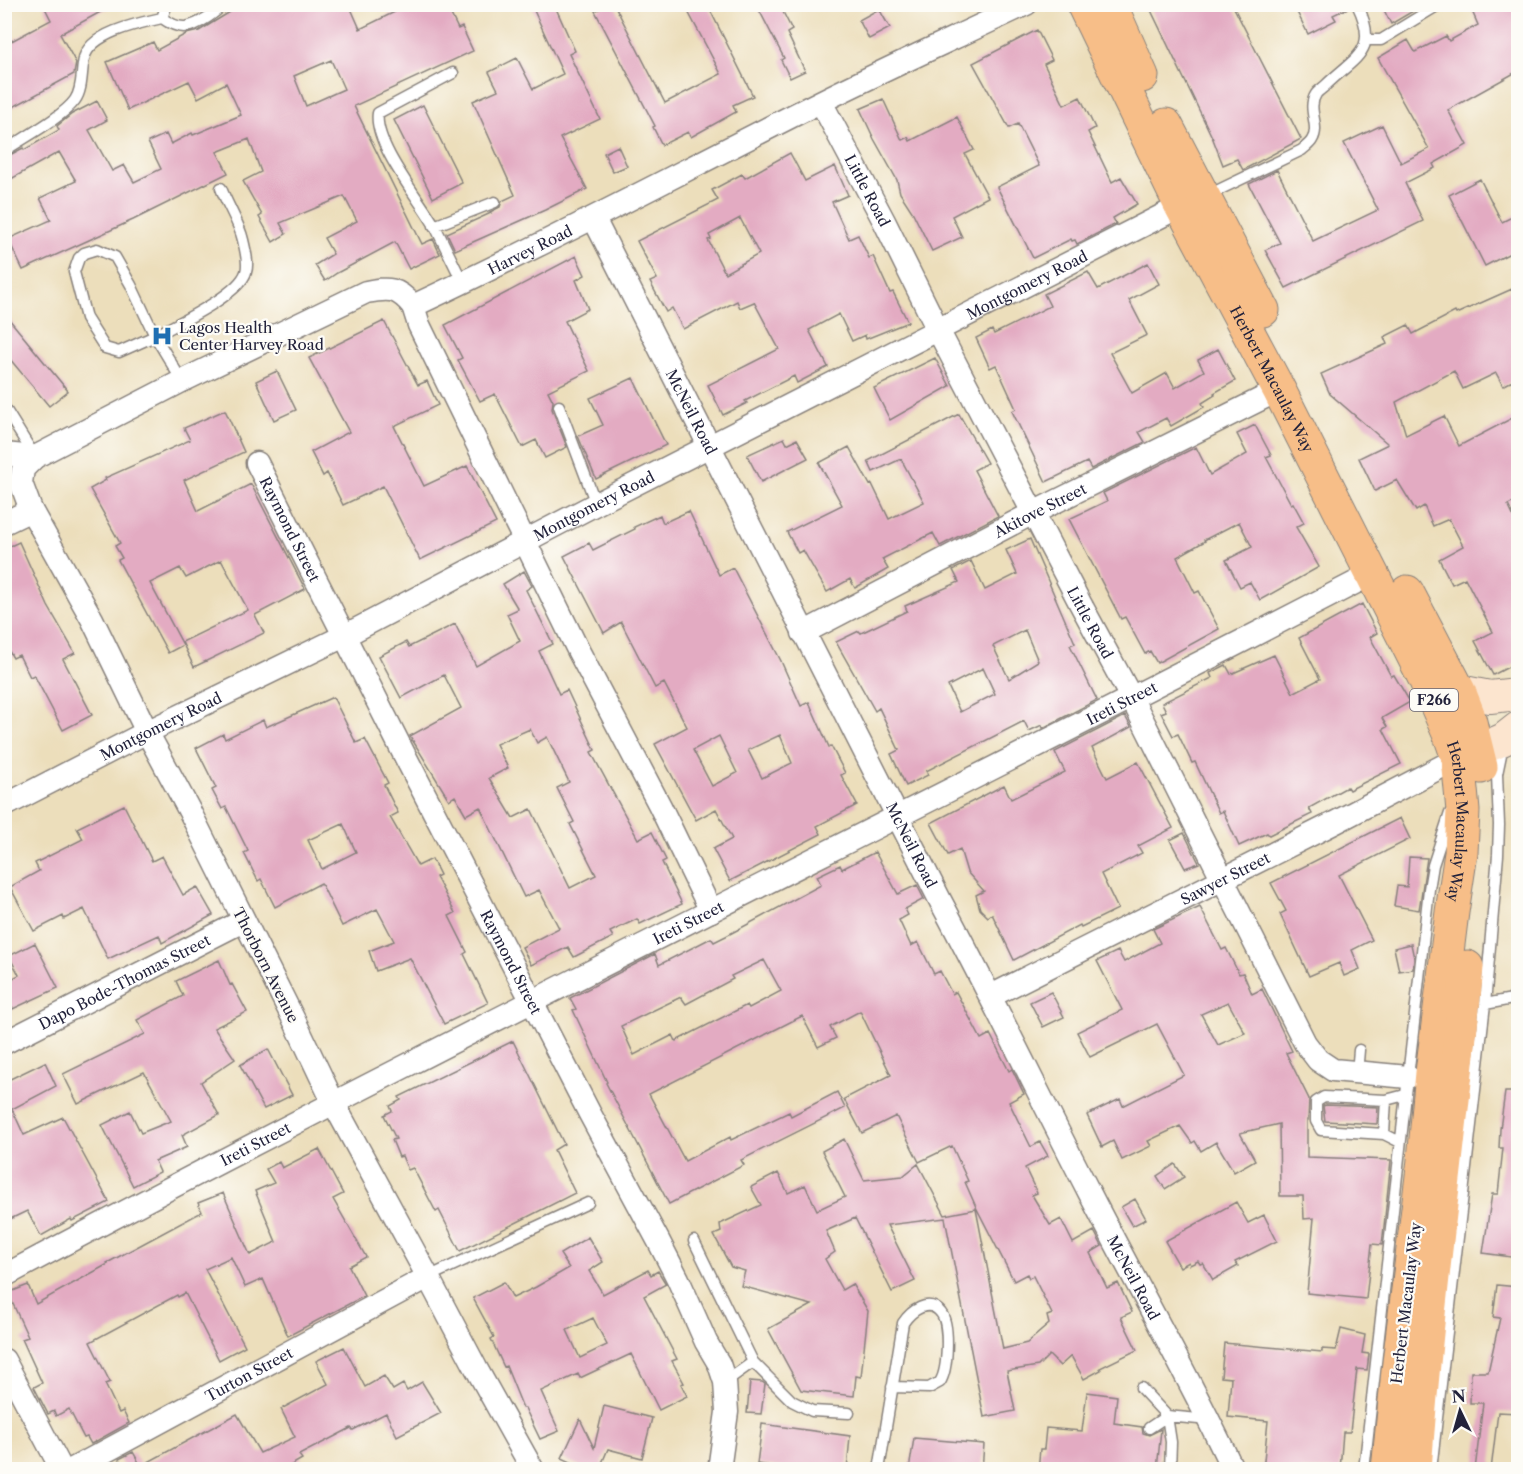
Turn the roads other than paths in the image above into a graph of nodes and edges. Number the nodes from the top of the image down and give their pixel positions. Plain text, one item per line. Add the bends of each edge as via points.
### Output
1 (167, 4) edge
2 (223, 4) edge
3 (1026, 4) edge
4 (1083, 4) edge
5 (1110, 4) edge
6 (1357, 4) edge
7 (1440, 4) edge
8 (162, 18) junction
9 (1366, 40) junction
10 (453, 73) dead end
11 (821, 102) junction
12 (4, 151) edge
13 (221, 188) dead end
14 (495, 202) dead end
15 (1193, 202) junction
16 (594, 219) junction
17 (434, 226) junction
18 (463, 283) junction
19 (413, 306) junction
20 (938, 330) junction
21 (154, 336) junction
22 (182, 381) junction
23 (1279, 390) junction
24 (559, 406) dead end
25 (4, 407) edge
26 (709, 447) junction
27 (4, 454) edge
28 (35, 458) junction
29 (257, 463) dead end
30 (596, 504) junction
31 (32, 510) junction
32 (1033, 513) junction
33 (4, 523) edge
34 (525, 542) junction
35 (1372, 573) junction
36 (803, 633) junction
37 (344, 636) junction
38 (1459, 691) junction
39 (1518, 694) edge
40 (1132, 699) junction
41 (147, 732) junction
42 (1485, 756) edge
43 (4, 806) edge
44 (897, 817) junction
45 (1223, 879) junction
46 (711, 911) junction
47 (243, 921) junction
48 (992, 996) junction
49 (1518, 998) edge
50 (532, 1000) junction
51 (1485, 1004) junction
52 (4, 1043) edge
53 (1359, 1050) dead end
54 (1357, 1073) junction
55 (1406, 1086) junction
56 (1386, 1100) junction
57 (334, 1104) junction
58 (1384, 1134) junction
59 (1400, 1142) junction
60 (588, 1203) dead end
61 (694, 1241) dead end
62 (4, 1276) edge
63 (428, 1276) junction
64 (4, 1359) edge
65 (753, 1362) junction
66 (725, 1382) junction
67 (892, 1387) junction
68 (1141, 1388) dead end
69 (849, 1413) dead end
70 (1167, 1416) junction
71 (1209, 1420) junction
72 (1149, 1428) dead end
73 (62, 1470) edge
74 (70, 1470) edge
75 (533, 1470) edge
76 (719, 1470) edge
77 (879, 1470) edge
78 (1170, 1470) edge
79 (1233, 1470) edge
80 (1364, 1470) edge
81 (1388, 1470) edge
82 (1415, 1470) edge
83 (1431, 1470) edge

1 - 8 lane
2 - 8 lane via 195,25 180,27
3 - 11 street, Harvey Road
4 - 15 highway, Herbert Macaulay Way / F266
5 - 15 highway, Herbert Macaulay Way / F266
6 - 9 lane via 1365,20
7 - 9 lane via 1381,40
8 - 12 lane via 104,36 88,48 75,100
9 - 15 lane via 1358,58 1316,94 1312,106 1315,130 1302,150
10 - 17 lane via 378,113 377,122 405,182
11 - 16 street, Harvey Road
11 - 20 street, Little Road
13 - 21 lane via 243,237 246,272 221,299
14 - 17 lane
15 - 20 street, Montgomery Road
15 - 23 highway, Herbert Macaulay Way / F266
15 - 38 highway, Herbert Macaulay Way / F266
16 - 18 street, Harvey Road
16 - 26 street, McNeil Road
17 - 18 lane
18 - 19 street, Harvey Road
19 - 22 street via 404,294 392,289 366,292
19 - 34 street via 419,326
20 - 26 street, Montgomery Road
20 - 32 street, Little Road
21 - 21 lane via 118,352 105,348 86,318 76,284 74,272 84,253 97,249 115,257
21 - 22 lane
22 - 28 street
23 - 32 street, Akitove Street
23 - 35 highway, Herbert Macaulay Way / F266
24 - 30 lane
25 - 28 lane
26 - 30 street, Montgomery Road
26 - 36 street, McNeil Road
27 - 28 street
28 - 31 street, Thorborn Avenue via 23,469 21,483
29 - 37 street, Raymond Street
30 - 34 street, Montgomery Road
31 - 33 street
31 - 41 street, Thorborn Avenue
32 - 36 street, Akitove Street
32 - 40 street, Little Road
34 - 37 street, Montgomery Road
34 - 46 street
35 - 40 street, Ireti Street
35 - 42 highway, Herbert Macaulay Way / F266 via 1451,738
36 - 44 street, McNeil Road
37 - 41 street, Montgomery Road
37 - 50 street, Raymond Street
38 - 39 street via 1491,697
38 - 42 highway, Herbert Macaulay Way / F266
40 - 44 street, Ireti Street
40 - 45 street, Little Road
41 - 43 street, Montgomery Road
41 - 47 street, Thorborn Avenue
42 - 45 street, Sawyer Street
42 - 51 lane via 1499,825
42 - 55 lane via 1431,873
42 - 81 highway, Herbert Macaulay Way / F266 via 1463,811
42 - 82 highway, Herbert Macaulay Way / F266 via 1484,848 1471,930
44 - 46 street, Ireti Street
44 - 48 street, McNeil Road
45 - 48 street, Sawyer Street
45 - 54 street, Little Road via 1305,1043 1318,1060 1333,1070
46 - 50 street, Ireti Street
47 - 52 street, Dapo Bode-Thomas Street
47 - 57 street, Thorborn Avenue
48 - 71 street, McNeil Road
49 - 51 lane
50 - 57 street, Ireti Street
50 - 66 street, Raymond Street via 678,1279
51 - 83 lane
53 - 54 lane
54 - 55 street, Little Road
55 - 56 lane
55 - 59 lane
56 - 58 lane
56 - 58 lane via 1324,1097 1316,1102 1316,1121 1321,1130
57 - 62 street, Ireti Street
57 - 63 street, Thorborn Avenue
58 - 59 lane
59 - 80 lane
60 - 63 lane
61 - 65 lane
63 - 74 street, Turton Street
63 - 75 street, Thorborn Avenue
64 - 73 street
65 - 66 lane
65 - 69 lane via 792,1401 812,1411
66 - 76 street, Raymond Street via 727,1412
67 - 67 lane via 903,1323 910,1312 922,1306 940,1312 946,1324 946,1369 940,1382 929,1388
67 - 77 lane
68 - 70 lane
70 - 71 lane
70 - 72 lane
70 - 78 lane
71 - 79 street, McNeil Road

